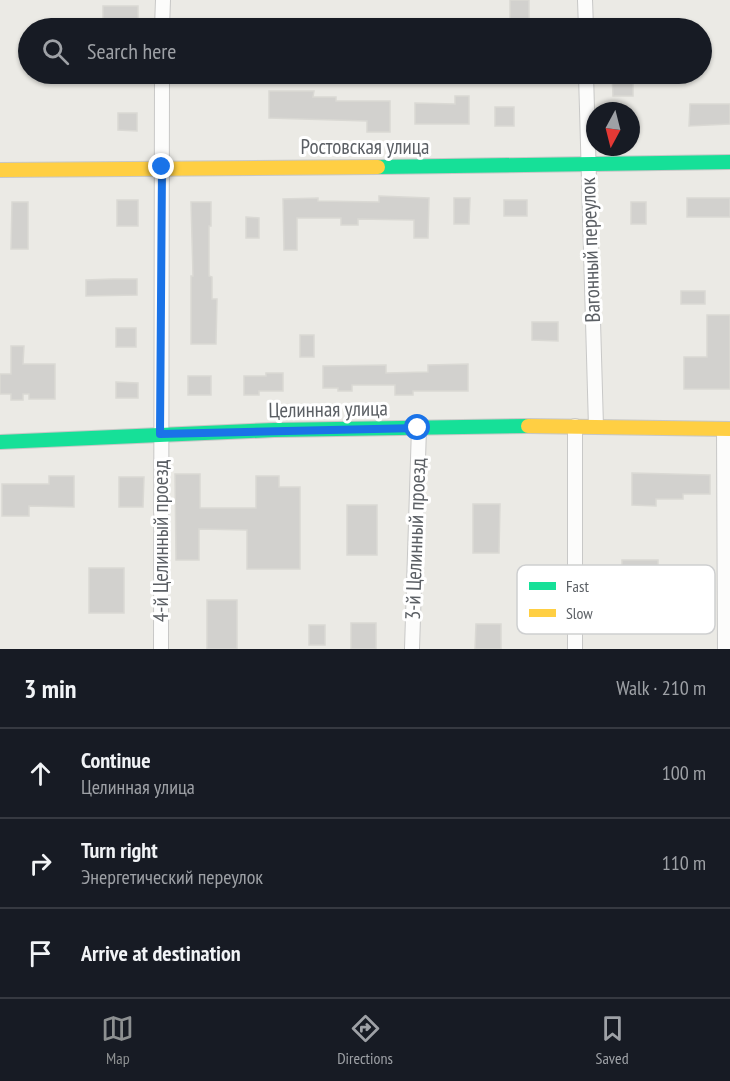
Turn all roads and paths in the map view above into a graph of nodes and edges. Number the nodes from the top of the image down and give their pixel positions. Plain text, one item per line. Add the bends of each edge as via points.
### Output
1 (163, 0) edge
2 (585, 0) edge
3 (162, 18) edge
4 (586, 18) edge
5 (162, 84) edge
6 (586, 84) edge
7 (730, 162) edge
8 (588, 166) junction
9 (162, 167) junction
10 (0, 170) edge
11 (575, 426) junction
12 (596, 427) junction
13 (418, 428) junction
14 (727, 429) edge
15 (160, 434) junction
16 (0, 442) edge
17 (574, 565) edge
18 (574, 634) edge
19 (161, 649) edge
20 (412, 649) edge
21 (574, 649) edge
22 (725, 649) edge

1 - 3 street
2 - 4 street
5 - 9 street, 4-й Целинный проезд
6 - 8 street, Вагонный переулок
7 - 8 street, Ростовская улица
8 - 9 street, Ростовская улица
8 - 12 street, Вагонный переулок
9 - 10 street, Ростовская улица
9 - 15 street, 4-й Целинный проезд
11 - 12 street, Целинная улица
11 - 13 street, Целинная улица
11 - 17 street
12 - 14 street, Целинная улица
13 - 15 street, Целинная улица
13 - 20 street, 3-й Целинный проезд
14 - 22 street
15 - 16 street, Целинная улица
15 - 19 street, 4-й Целинный проезд
18 - 21 street

